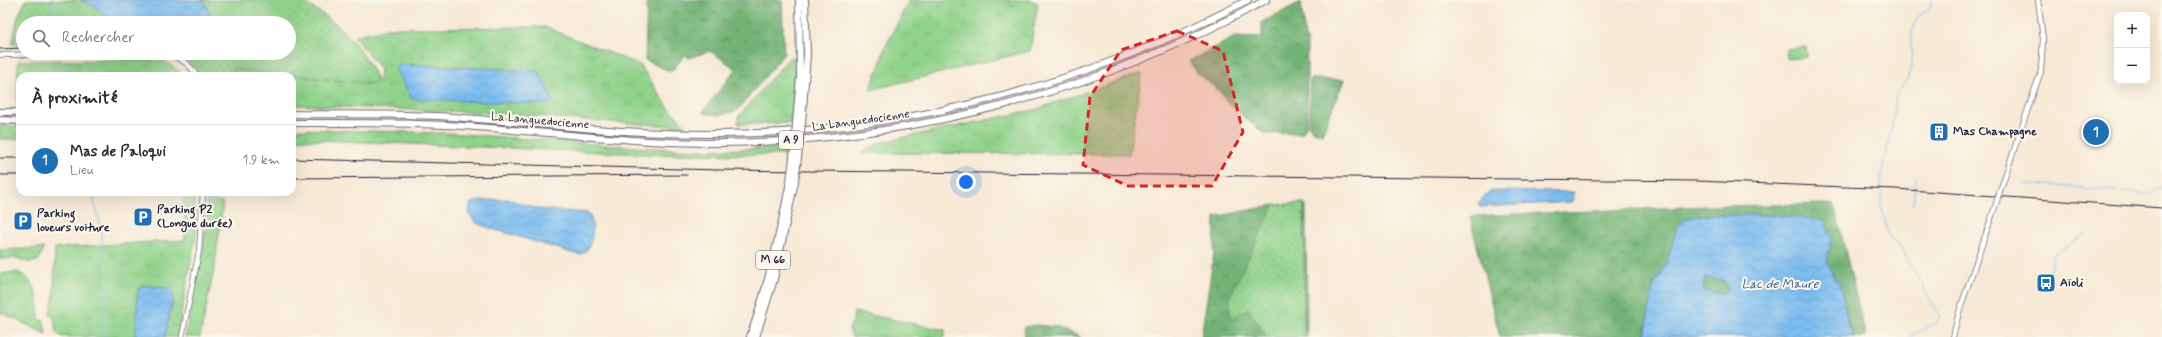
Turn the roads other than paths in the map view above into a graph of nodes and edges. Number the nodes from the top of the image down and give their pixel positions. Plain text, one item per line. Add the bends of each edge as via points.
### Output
1 (1248, 0) edge
2 (1266, 0) edge
3 (2038, 0) edge
4 (804, 1) edge
5 (0, 55) edge
6 (16, 55) edge
7 (181, 60) edge
8 (193, 72) edge
9 (0, 112) edge
10 (16, 112) edge
11 (296, 114) edge
12 (0, 120) edge
13 (16, 120) edge
14 (296, 123) edge
15 (792, 181) junction
16 (203, 196) edge
17 (182, 337) edge
18 (750, 337) edge
19 (756, 337) edge
20 (1953, 337) edge

1 - 11 highway, La Languedocienne / A 9 via 1144,49 1043,85 937,112 837,128 689,134 437,116
2 - 14 highway, La Languedocienne / A 9 via 1164,50 1066,87 954,117 842,136 760,142 689,143 433,124
3 - 20 street, bridge via 2043,39 2041,71 1959,312
4 - 15 highway, M 66, bridge via 806,61
5 - 6 street
7 - 8 street
9 - 10 highway
12 - 13 highway
15 - 18 highway, M 66 via 774,257
15 - 19 highway, M 66 via 774,279
16 - 17 street via 199,251

